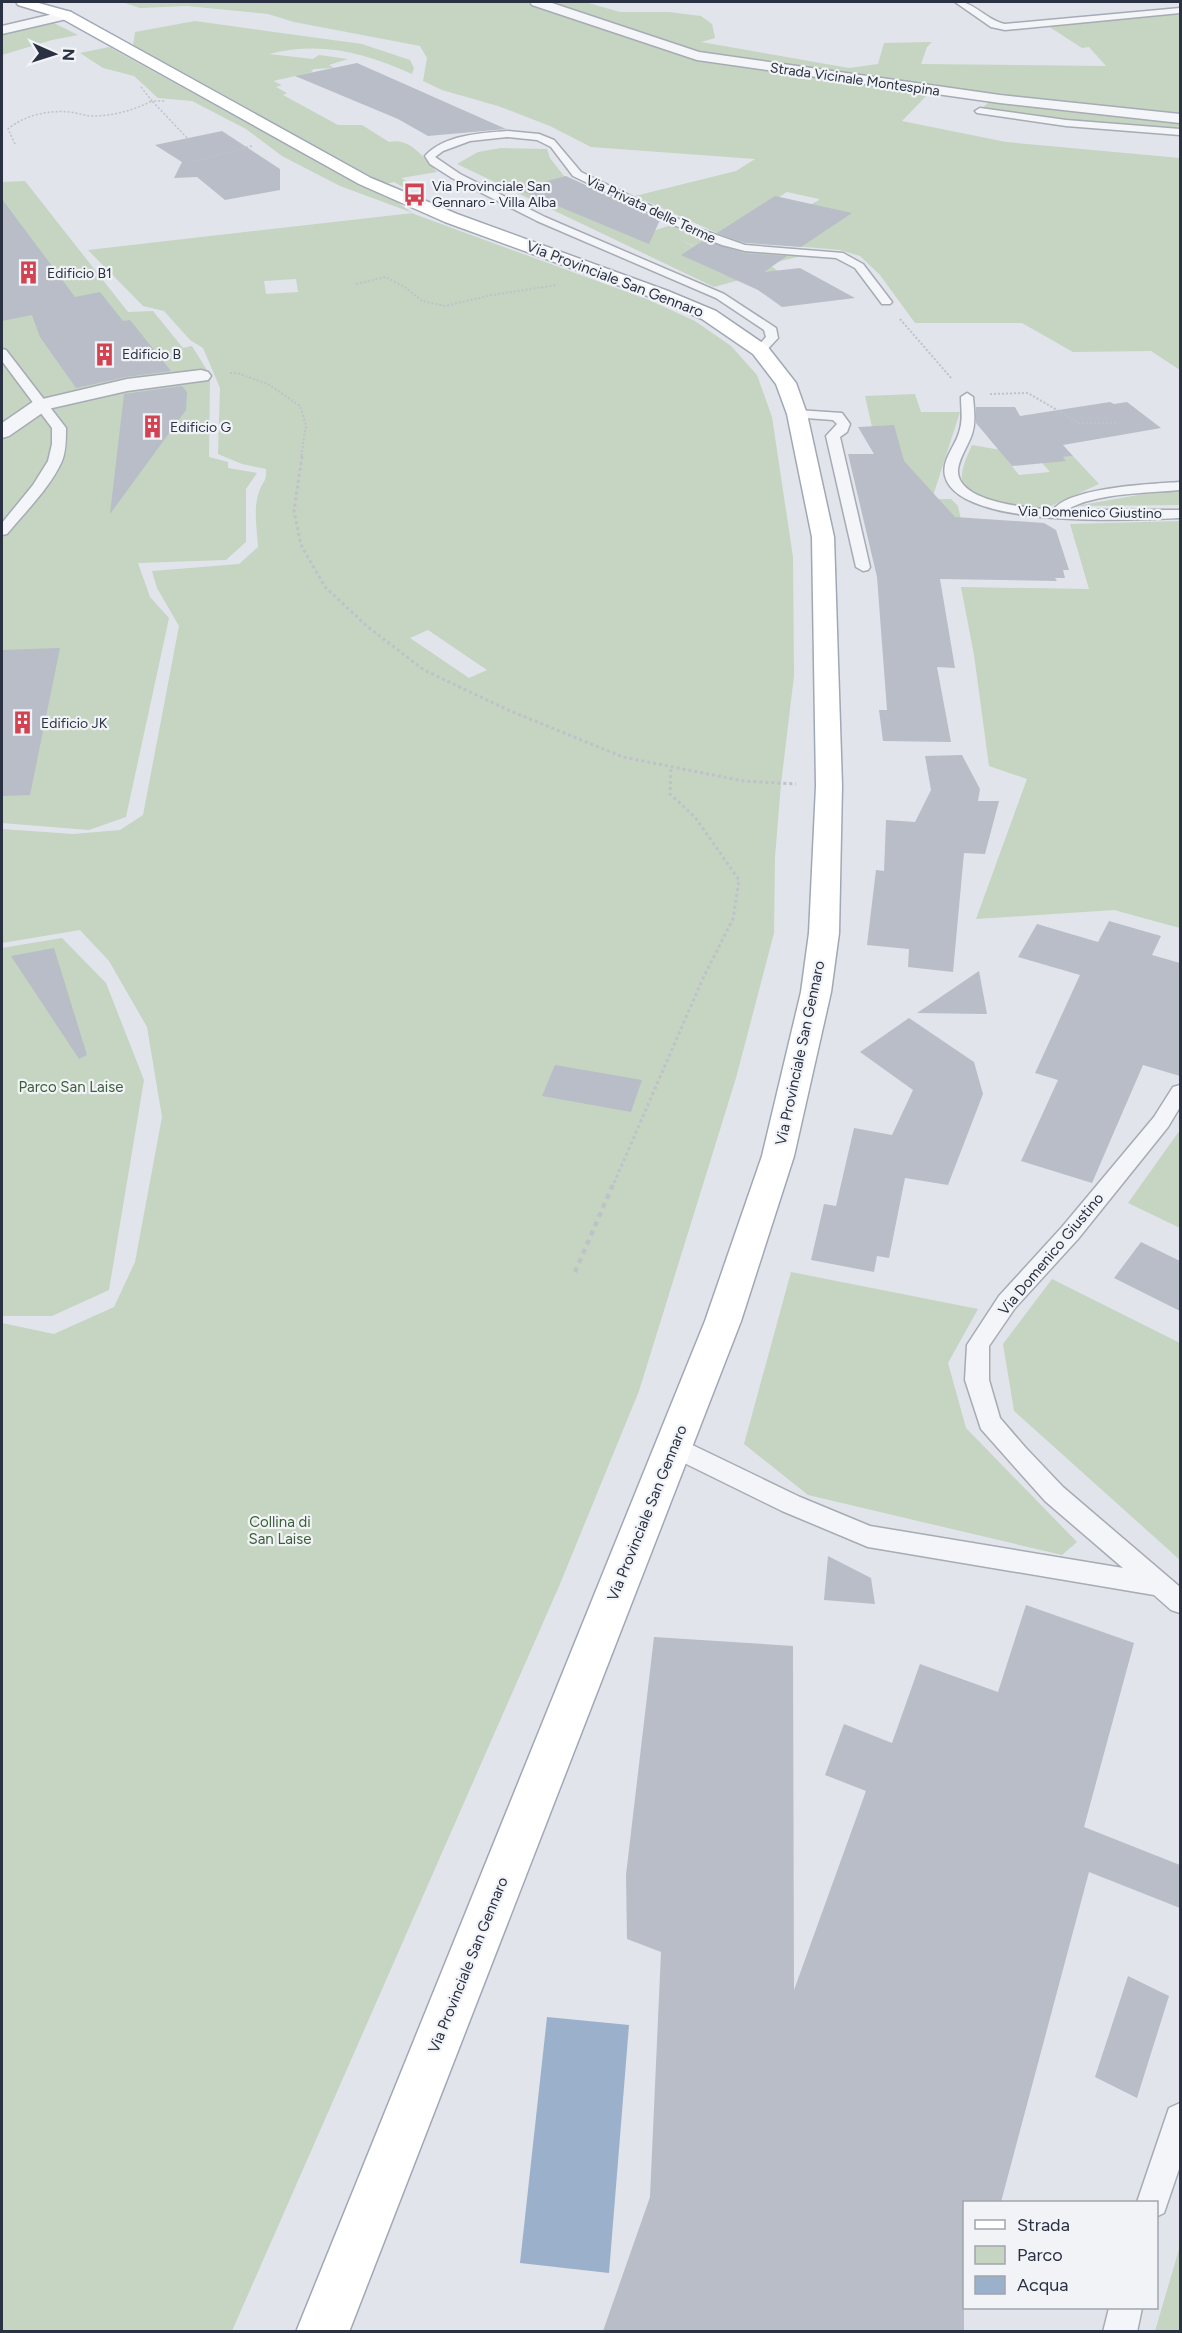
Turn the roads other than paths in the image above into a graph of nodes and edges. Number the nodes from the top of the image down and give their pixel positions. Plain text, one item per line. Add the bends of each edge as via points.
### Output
1 (22, 2) edge
2 (537, 2) edge
3 (958, 2) edge
4 (1180, 11) edge
5 (74, 19) junction
6 (2, 30) edge
7 (980, 111) dead end
8 (1180, 119) edge
9 (1180, 132) edge
10 (886, 302) road end
11 (760, 350) junction
12 (2, 352) edge
13 (20, 376) junction
14 (201, 376) road end
15 (2, 380) edge
16 (967, 397) road end
17 (41, 405) junction
18 (797, 414) junction
19 (2, 432) edge
20 (1180, 486) edge
21 (1058, 513) junction
22 (1180, 514) edge
23 (2, 531) edge
24 (863, 567) dead end
25 (1180, 1092) edge
26 (674, 1447) junction
27 (1172, 1594) edge
28 (1180, 2119) edge
29 (1154, 2201) edge
30 (1126, 2309) edge
31 (322, 2331) edge
32 (1120, 2331) edge

1 - 5 main road, Via Provinciale San Gennaro
2 - 8 street, Strada Vicinale Montespina via 697,56 1000,99
3 - 4 lane via 994,25 1005,27
5 - 6 street
5 - 11 main road, Via Provinciale San Gennaro via 351,174 451,218 709,315
7 - 9 lane
10 - 11 lane, Via Privata delle Terme via 867,275 849,260 825,253 745,248 717,240 586,179 572,170 544,139 512,135 474,137 430,156 450,172 541,219 680,277 750,313 770,328 772,338
11 - 18 main road, Via Provinciale San Gennaro via 786,383
12 - 13 lane
13 - 15 lane
13 - 17 lane
14 - 17 street via 127,385
16 - 21 lane, Via Domenico Giustino via 968,430 951,469 957,487 994,507
17 - 19 street
17 - 23 lane via 59,428 55,461
18 - 24 lane via 837,416 844,424 833,436
18 - 26 main road, Via Provinciale San Gennaro via 823,537 830,786 824,933 816,992 778,1155 723,1321
20 - 21 lane via 1096,495 1063,506
21 - 22 lane, Via Domenico Giustino
25 - 27 lane, Via Domenico Giustino via 1161,1122 1070,1233 1007,1302 978,1345 977,1380 988,1422 1016,1454 1054,1494
26 - 27 lane via 791,1504 868,1536
26 - 31 main road, Via Provinciale San Gennaro
28 - 29 lane
30 - 32 lane

